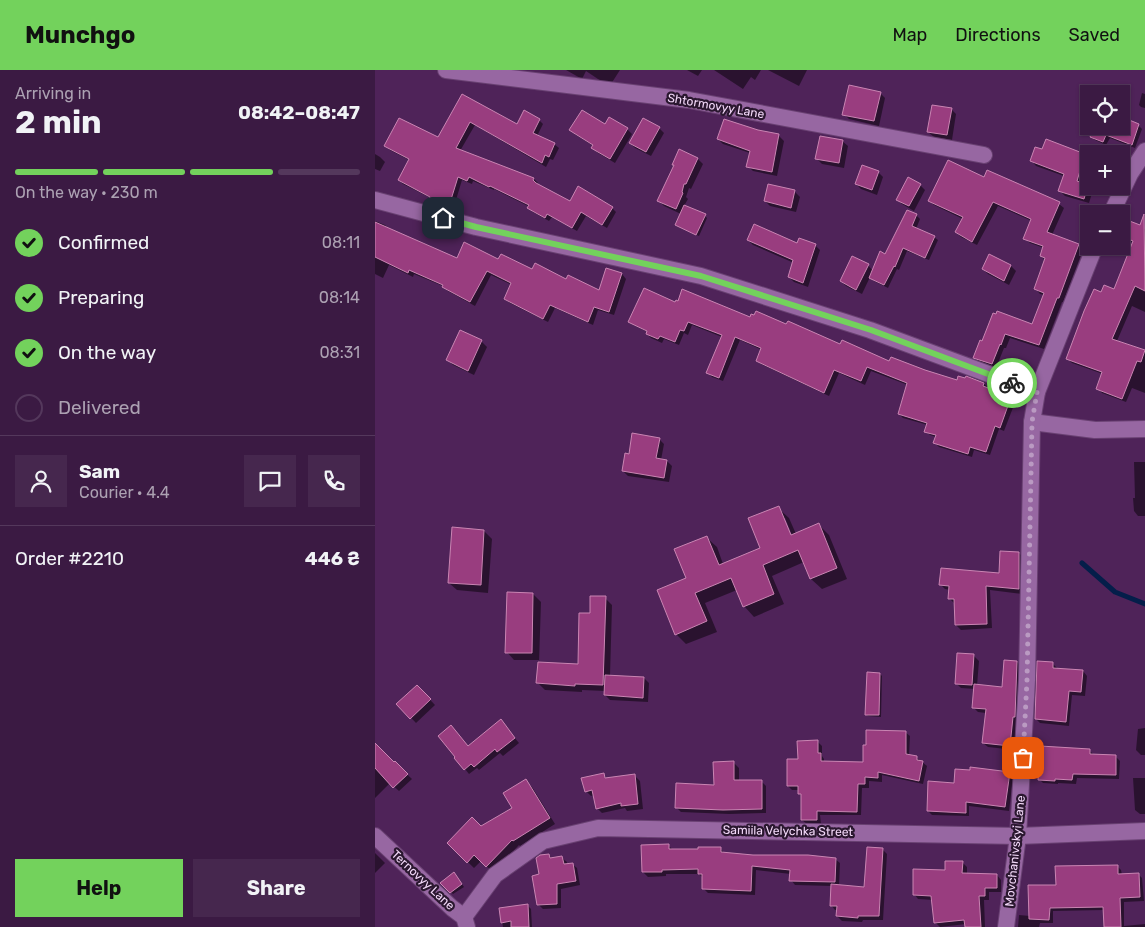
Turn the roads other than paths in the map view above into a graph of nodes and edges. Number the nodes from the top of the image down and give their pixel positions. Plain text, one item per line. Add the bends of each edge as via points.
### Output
1 (446, 70) edge
2 (1145, 151) edge
3 (984, 155) dead end
4 (375, 200) edge
5 (1115, 205) edge
6 (1091, 255) edge
7 (1037, 392) junction
8 (1032, 422) junction
9 (1145, 429) edge
10 (1145, 831) edge
11 (375, 836) edge
12 (1018, 836) junction
13 (466, 922) edge
14 (1007, 927) edge

1 - 3 street, Shtormovyy Lane via 689,100
2 - 5 street
4 - 7 street via 476,227 701,276 871,330
6 - 7 street, Movchanivskyi Lane
7 - 8 street, Movchanivskyi Lane
8 - 9 street via 1095,430
8 - 12 street, Movchanivskyi Lane via 1027,680
10 - 12 street, Samiila Velychka Street
11 - 13 street, Ternovyy Lane
12 - 13 street, Samiila Velychka Street via 598,828 543,841 495,875
12 - 14 street, Movchanivskyi Lane

